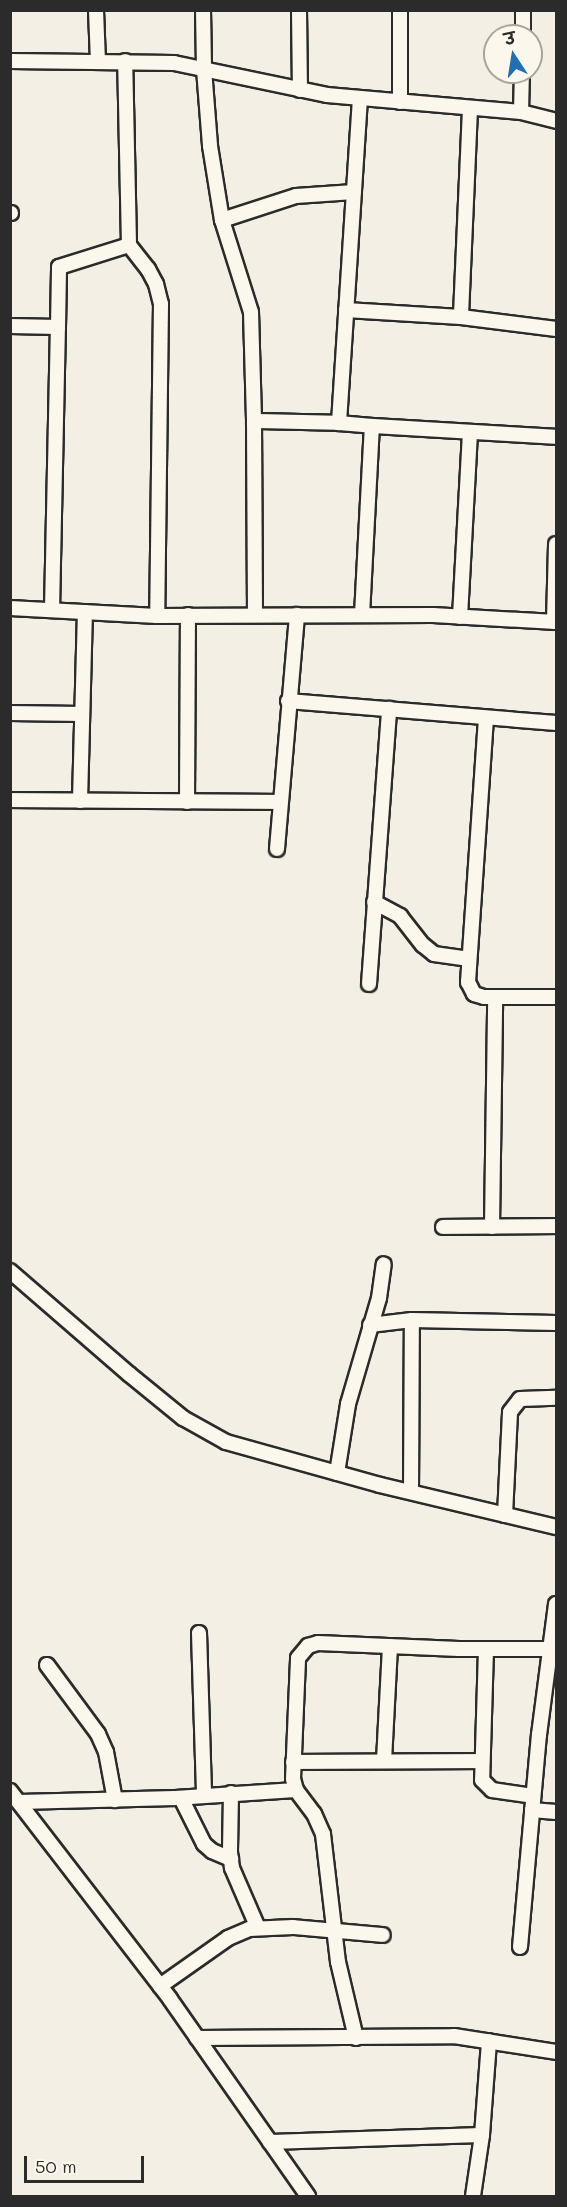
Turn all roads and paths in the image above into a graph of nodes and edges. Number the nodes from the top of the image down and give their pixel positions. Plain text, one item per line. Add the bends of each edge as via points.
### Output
1 (96, 10) edge
2 (203, 10) edge
3 (299, 10) edge
4 (400, 10) edge
5 (10, 61) edge
6 (98, 61) junction
7 (125, 61) junction
8 (204, 69) junction
9 (522, 84) edge
10 (300, 90) junction
11 (360, 98) junction
12 (400, 102) junction
13 (471, 109) junction
14 (521, 112) junction
15 (556, 121) edge
16 (354, 192) junction
17 (222, 220) junction
18 (129, 245) junction
19 (346, 310) junction
20 (461, 317) junction
21 (10, 326) edge
22 (58, 327) junction
23 (556, 329) edge
24 (254, 421) junction
25 (339, 423) junction
26 (372, 426) junction
27 (471, 432) junction
28 (556, 437) edge
29 (556, 544) edge
30 (10, 608) edge
31 (52, 610) junction
32 (86, 612) junction
33 (188, 615) junction
34 (255, 615) junction
35 (297, 615) junction
36 (362, 615) junction
37 (157, 616) junction
38 (460, 617) junction
39 (555, 622) edge
40 (288, 700) junction
41 (389, 709) junction
42 (10, 713) edge
43 (82, 714) junction
44 (486, 717) junction
45 (556, 723) edge
46 (12, 800) dead end
47 (80, 801) junction
48 (187, 801) junction
49 (280, 802) junction
50 (277, 849) dead end
51 (374, 902) junction
52 (468, 959) junction
53 (369, 984) dead end
54 (556, 997) edge
55 (495, 998) junction
56 (556, 1226) edge
57 (443, 1227) dead end
58 (492, 1227) junction
59 (384, 1264) dead end
60 (10, 1271) edge
61 (412, 1320) junction
62 (556, 1323) edge
63 (370, 1325) junction
64 (556, 1398) edge
65 (337, 1473) junction
66 (411, 1492) junction
67 (505, 1515) junction
68 (556, 1527) edge
69 (556, 1604) edge
70 (199, 1633) dead end
71 (390, 1646) junction
72 (486, 1649) junction
73 (551, 1649) junction
74 (47, 1665) dead end
75 (384, 1761) junction
76 (482, 1761) junction
77 (293, 1762) junction
78 (296, 1790) junction
79 (231, 1793) junction
80 (204, 1796) junction
81 (15, 1797) edge
82 (181, 1798) junction
83 (115, 1800) junction
84 (533, 1803) junction
85 (556, 1812) edge
86 (231, 1859) junction
87 (258, 1928) junction
88 (334, 1933) junction
89 (383, 1935) dead end
90 (520, 1947) dead end
91 (160, 1986) junction
92 (197, 2038) junction
93 (356, 2038) junction
94 (489, 2041) junction
95 (556, 2052) edge
96 (482, 2135) junction
97 (270, 2142) junction
98 (308, 2196) edge
99 (473, 2196) edge

1 - 6 street
2 - 8 street
3 - 10 street
4 - 12 street
5 - 6 street
6 - 7 street
7 - 8 street
7 - 18 street
8 - 10 street
8 - 17 street via 210,146
9 - 14 street
10 - 11 street
11 - 12 street
11 - 16 street
12 - 13 street
13 - 14 street
13 - 20 street
14 - 15 street
16 - 17 street via 296,196
16 - 19 street
17 - 24 street via 251,312
18 - 22 street via 59,267
18 - 37 street via 148,269 161,304
19 - 20 street
19 - 25 street
20 - 23 street
21 - 22 street
22 - 31 street
24 - 25 street
24 - 34 street
25 - 26 street
26 - 27 street
26 - 36 street
27 - 28 street
27 - 38 street
29 - 39 street
30 - 31 street
31 - 32 street
32 - 37 street
32 - 43 street
33 - 34 street
33 - 37 street
33 - 48 street
34 - 35 street
35 - 36 street
35 - 40 street
36 - 38 street
38 - 39 street
40 - 41 street
40 - 49 street
41 - 44 street
41 - 51 street
42 - 43 street
43 - 47 street
44 - 45 street
44 - 52 street
46 - 47 street
47 - 48 street
48 - 49 street
49 - 50 street
51 - 52 street via 399,916 434,954
51 - 53 street
52 - 55 street via 470,989 474,994
54 - 55 street
55 - 58 street
56 - 58 street
57 - 58 street
59 - 63 street
60 - 65 street via 183,1418 226,1442
61 - 62 street
61 - 63 street
61 - 66 street
63 - 65 street via 348,1404
64 - 67 street via 520,1399 510,1412
65 - 66 street
66 - 67 street
67 - 68 street
69 - 73 street
70 - 80 street
71 - 72 street
71 - 75 street
71 - 77 street via 318,1643 302,1651 298,1658
72 - 73 street
72 - 76 street
73 - 84 street
74 - 83 street via 98,1734 106,1752
75 - 76 street
75 - 77 street
76 - 84 street via 482,1780 486,1786
77 - 78 street
78 - 79 street
78 - 88 street via 323,1834
79 - 80 street
79 - 86 street
80 - 82 street
81 - 83 street
81 - 91 street
82 - 83 street
82 - 86 street via 204,1844
84 - 85 street
84 - 90 street
86 - 87 street
87 - 88 street via 293,1927
87 - 91 street via 228,1938
88 - 89 street
88 - 93 street
91 - 92 street
92 - 93 street
92 - 97 street
93 - 94 street via 454,2036
94 - 95 street
94 - 96 street
96 - 97 street
96 - 99 street
97 - 98 street

